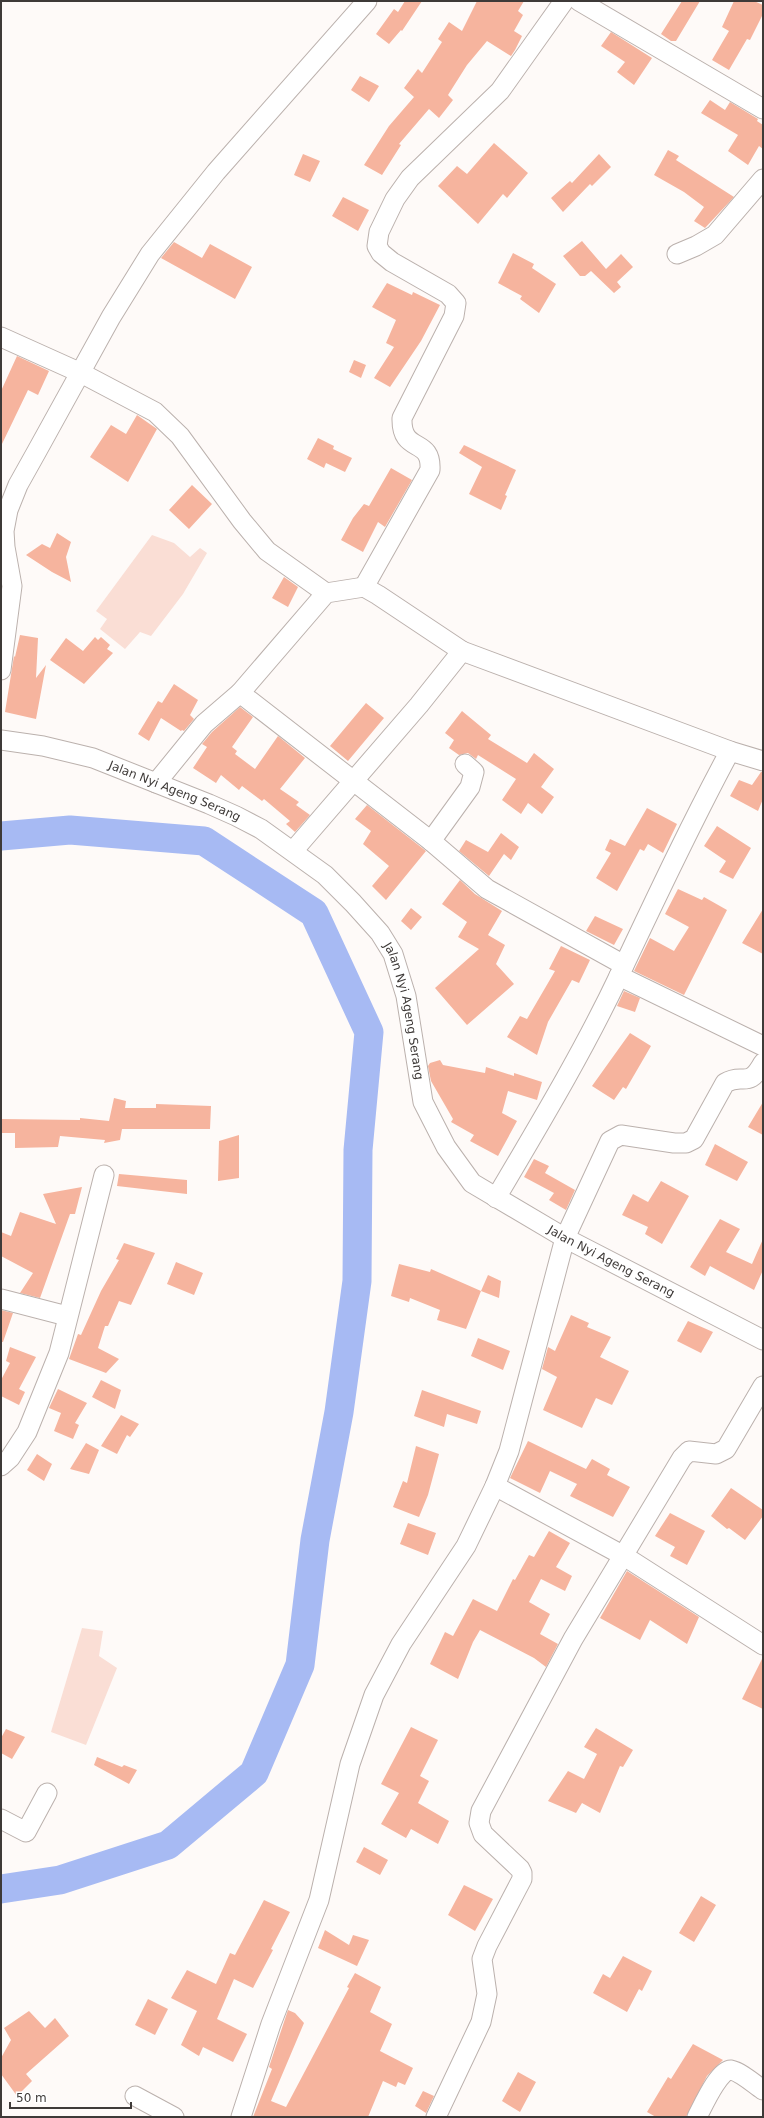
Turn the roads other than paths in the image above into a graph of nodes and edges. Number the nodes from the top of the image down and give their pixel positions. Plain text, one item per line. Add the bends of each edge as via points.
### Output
1 (367, 1) edge
2 (564, 1) edge
3 (579, 1) edge
4 (763, 109) edge
5 (763, 179) edge
6 (677, 254) dead end
7 (1, 337) edge
8 (81, 373) junction
9 (364, 587) junction
10 (326, 594) junction
11 (462, 651) junction
12 (1, 670) edge
13 (240, 693) junction
14 (1, 740) edge
15 (730, 751) junction
16 (763, 761) edge
17 (465, 764) dead end
18 (354, 781) junction
19 (156, 783) junction
20 (431, 841) junction
21 (293, 851) junction
22 (621, 971) junction
23 (763, 1046) edge
24 (763, 1062) edge
25 (104, 1175) dead end
26 (496, 1198) junction
27 (565, 1238) junction
28 (1, 1299) edge
29 (67, 1316) junction
30 (763, 1340) edge
31 (763, 1386) edge
32 (1, 1466) edge
33 (495, 1486) junction
34 (624, 1556) junction
35 (763, 1645) edge
36 (47, 1793) dead end
37 (1, 1819) edge
38 (763, 2090) edge
39 (134, 2096) dead end
40 (174, 2117) edge
41 (241, 2117) edge
42 (436, 2117) edge
43 (697, 2117) edge

1 - 8 street via 216,172 150,254 111,316
2 - 9 street via 500,91 410,178 395,198 380,232 377,246 381,253 448,294 456,303 454,316 402,418 402,430 406,439 428,454 431,461 430,470
3 - 4 street
5 - 6 street via 715,235
7 - 8 street
8 - 10 street via 155,412 180,436 267,551
8 - 12 street via 18,485 8,510 4,531 12,586
9 - 10 street
9 - 11 street
10 - 13 street
11 - 15 street
11 - 18 street
13 - 18 street
13 - 19 street via 204,724
14 - 19 street, Jalan Nyi Ageng Serang via 43,746 93,758
15 - 16 street
15 - 22 street
17 - 20 street via 474,772 470,787
18 - 20 street
18 - 21 street
19 - 21 street, Jalan Nyi Ageng Serang via 236,816 261,829
20 - 22 street via 487,889
21 - 26 street, Jalan Nyi Ageng Serang via 324,875 353,903 380,933 393,954 406,996 423,1102 446,1147 462,1171 472,1183
22 - 23 street
22 - 26 street via 553,1101
24 - 27 street via 757,1072 748,1079 731,1080 726,1083 694,1139 686,1143 674,1143 621,1135 610,1141
25 - 29 street via 85,1256
26 - 27 street, Jalan Nyi Ageng Serang
27 - 30 street, Jalan Nyi Ageng Serang
27 - 33 street via 509,1451
28 - 29 street
29 - 32 street via 59,1353 27,1432 10,1458
31 - 34 street via 726,1449 716,1454 689,1451 682,1458
33 - 34 street
33 - 41 street via 466,1546 401,1644 374,1695 350,1764 319,1900 271,2024
34 - 35 street
34 - 42 street via 573,1639 481,1811 479,1823 483,1834 520,1869 522,1879 482,1959 487,1994 482,2022
36 - 37 street via 26,1832
38 - 43 street via 735,2072 725,2071
39 - 40 street

